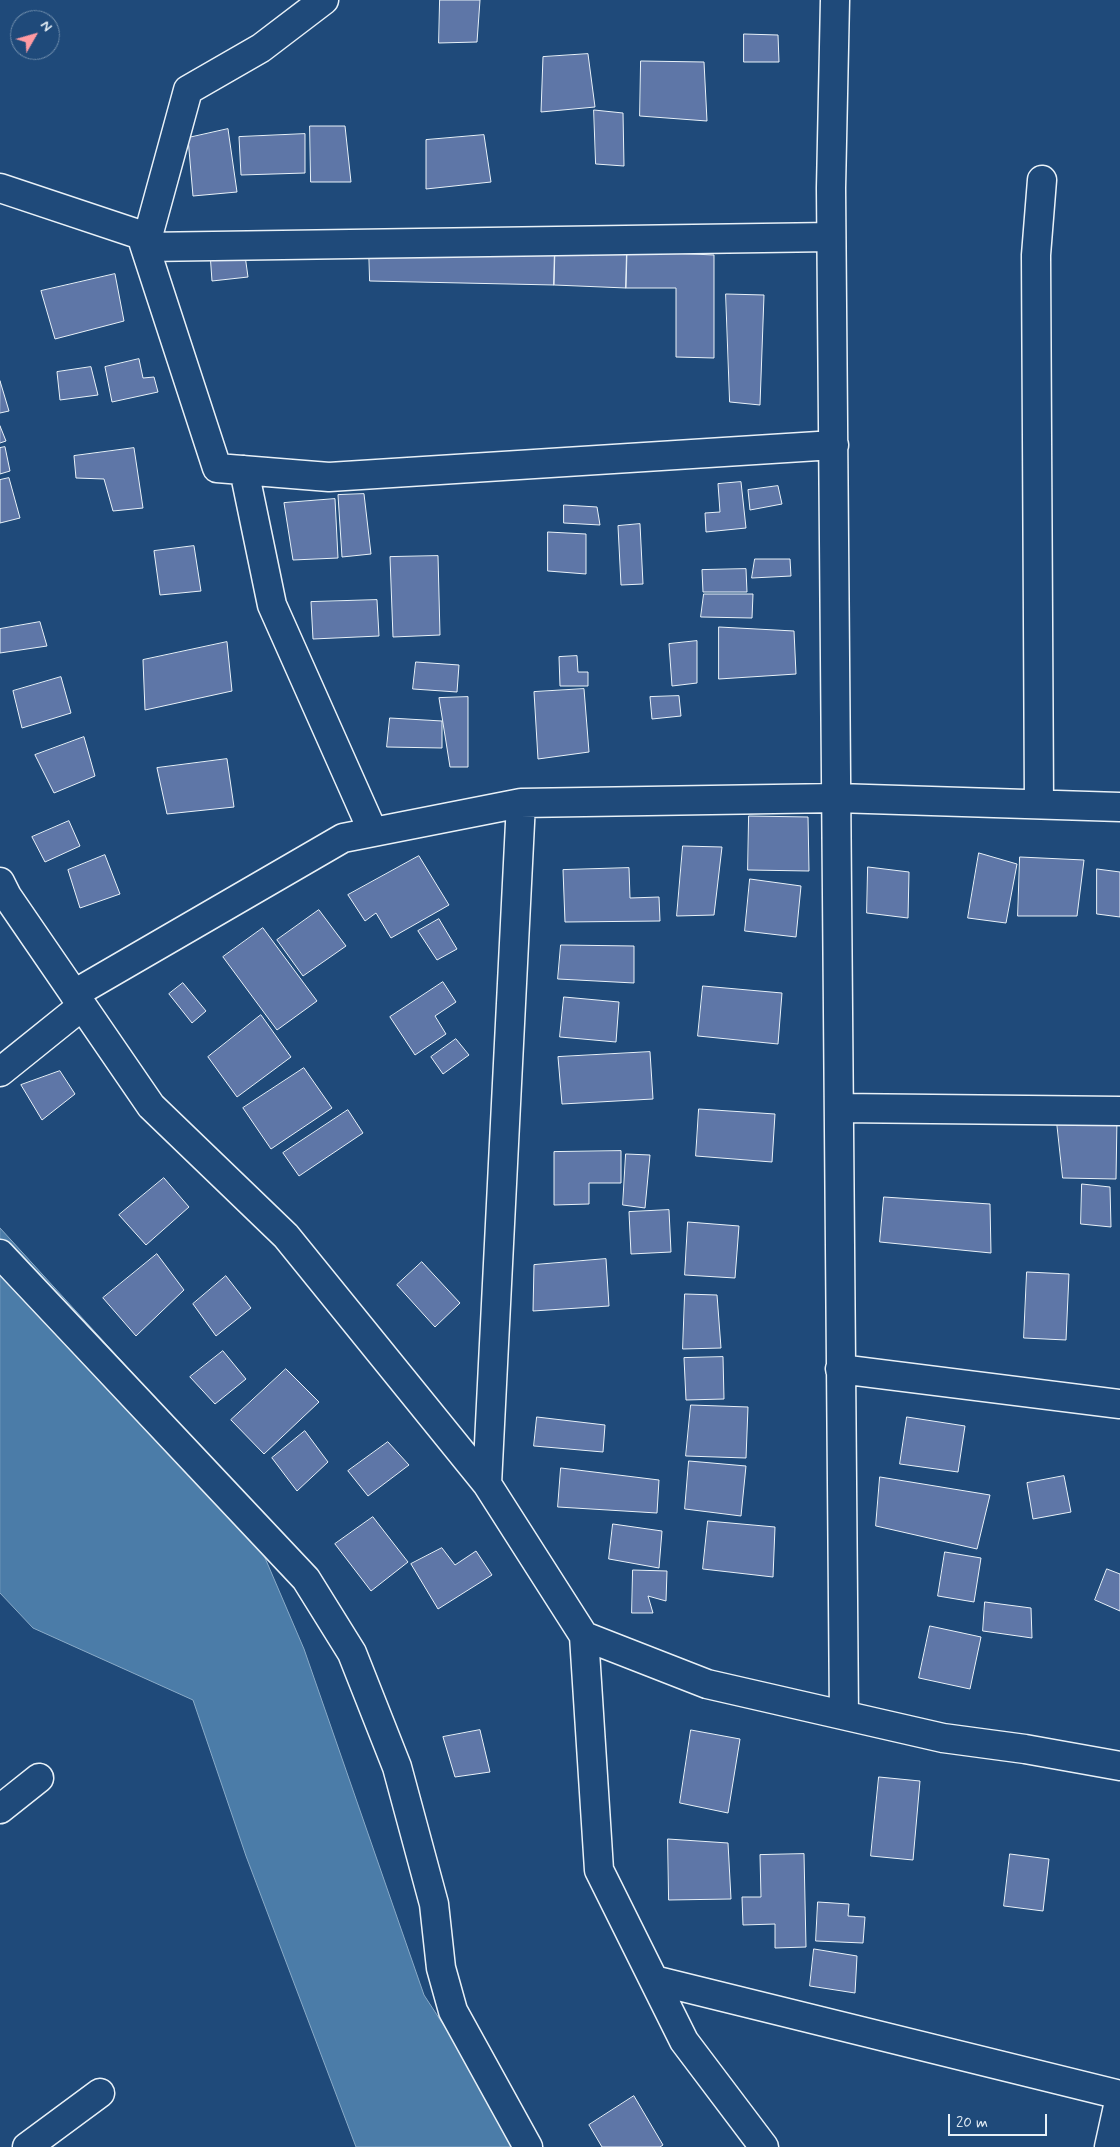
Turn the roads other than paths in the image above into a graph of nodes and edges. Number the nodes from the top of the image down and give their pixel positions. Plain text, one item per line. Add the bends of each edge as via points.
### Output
1 (324, 0) edge
2 (835, 0) edge
3 (1042, 180) dead end
4 (0, 188) edge
5 (832, 237) junction
6 (145, 247) junction
7 (834, 445) junction
8 (244, 470) junction
9 (837, 798) junction
10 (521, 803) junction
11 (1039, 804) junction
12 (1120, 807) edge
13 (372, 832) junction
14 (0, 882) edge
15 (78, 1000) junction
16 (0, 1072) edge
17 (839, 1108) junction
18 (1120, 1111) edge
19 (0, 1254) edge
20 (840, 1369) junction
21 (1120, 1404) edge
22 (487, 1484) junction
23 (584, 1636) junction
24 (844, 1715) junction
25 (1120, 1766) edge
26 (39, 1778) dead end
27 (0, 1809) edge
28 (654, 1980) junction
29 (100, 2093) dead end
30 (1120, 2096) edge
31 (28, 2147) edge
32 (528, 2147) edge
33 (764, 2147) edge
34 (1109, 2147) edge

1 - 6 street via 261,48 188,90
2 - 5 street
3 - 11 street via 1036,256
4 - 6 street via 141,235
5 - 6 street
5 - 7 street
6 - 8 street via 216,468
7 - 8 street via 329,477
7 - 9 street
8 - 13 street via 272,605
9 - 10 street
9 - 11 street
9 - 17 street
10 - 13 street
10 - 22 street
11 - 12 street
13 - 15 street via 343,838
14 - 15 street
15 - 16 street
15 - 22 street via 151,1106 286,1236
17 - 18 street
17 - 20 street
19 - 32 street via 306,1579 352,1652 397,1767 434,1904 441,1968 453,2011
20 - 21 street
20 - 24 street
22 - 23 street
23 - 24 street via 707,1684
23 - 28 street via 598,1870
24 - 25 street via 943,1738
26 - 27 street
28 - 30 street
28 - 33 street via 684,2042
29 - 31 street
30 - 34 street

